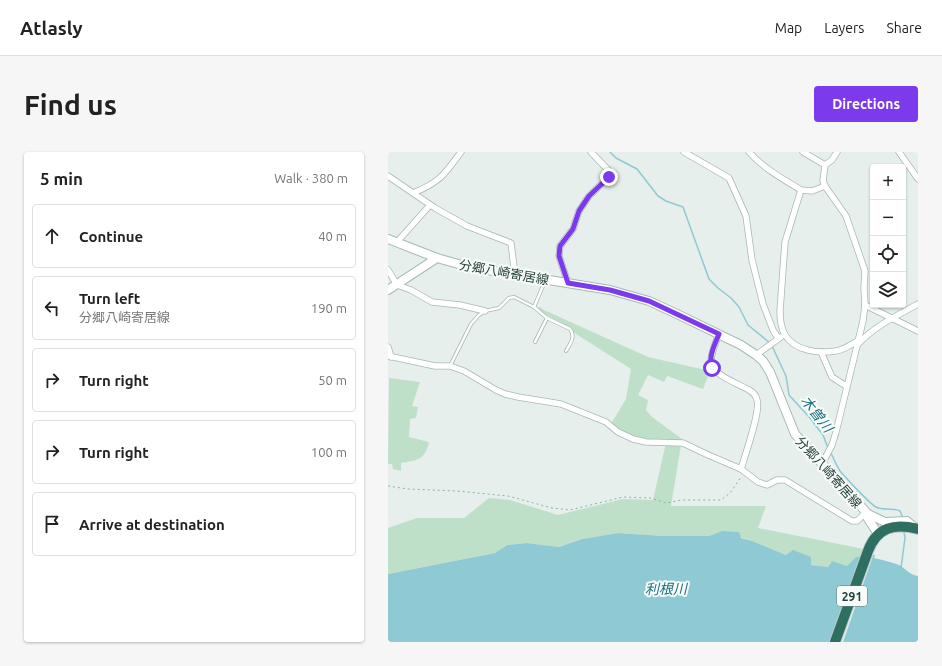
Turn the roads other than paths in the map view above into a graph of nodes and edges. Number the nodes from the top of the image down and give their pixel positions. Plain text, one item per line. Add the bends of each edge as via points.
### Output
1 (461, 152) edge
2 (591, 152) edge
3 (684, 152) edge
4 (749, 152) edge
5 (803, 152) edge
6 (837, 152) edge
7 (899, 152) edge
8 (824, 165) junction
9 (388, 176) edge
10 (918, 179) edge
11 (825, 186) junction
12 (801, 190) junction
13 (413, 193) junction
14 (430, 205) junction
15 (388, 239) edge
16 (397, 242) junction
17 (437, 258) junction
18 (388, 270) edge
19 (515, 275) junction
20 (546, 279) junction
21 (568, 283) junction
22 (396, 284) junction
23 (388, 290) edge
24 (918, 304) edge
25 (865, 305) junction
26 (534, 307) junction
27 (485, 311) junction
28 (547, 318) junction
29 (892, 318) junction
30 (918, 331) edge
31 (719, 334) junction
32 (785, 335) junction
33 (776, 339) junction
34 (535, 342) dead end
35 (858, 343) junction
36 (388, 347) edge
37 (566, 351) dead end
38 (821, 352) junction
39 (756, 355) junction
40 (390, 357) edge
41 (450, 366) junction
42 (846, 386) junction
43 (822, 464) junction
44 (742, 470) junction
45 (866, 512) junction
46 (908, 525) edge
47 (878, 534) junction
48 (835, 642) edge

1 - 13 street via 442,178
2 - 21 street via 610,172 609,177 589,196 579,211 573,229 560,246 559,256
3 - 33 street via 729,178 746,216 762,304
4 - 12 street via 771,171
5 - 8 street
6 - 8 street via 832,160
7 - 10 street
8 - 11 street
9 - 13 street
11 - 12 street via 812,191
11 - 25 street via 846,216 866,271
12 - 32 street via 785,242 780,322
13 - 14 street
14 - 16 street
14 - 19 street via 467,226 511,243
15 - 16 main road, 分郷八崎寄居線
16 - 17 main road, 分郷八崎寄居線
17 - 19 main road, 分郷八崎寄居線
17 - 22 main road
18 - 22 street
19 - 20 main road, 分郷八崎寄居線
20 - 21 main road, 分郷八崎寄居線
20 - 26 lane
21 - 31 main road, 分郷八崎寄居線 via 635,297
22 - 23 main road
22 - 27 street via 432,302
24 - 29 street
25 - 29 street
25 - 35 street
26 - 27 lane via 514,297 509,298 499,308
26 - 28 lane
27 - 41 lane via 471,324
28 - 34 lane
28 - 37 lane via 572,331 572,339
29 - 30 street
29 - 35 street
31 - 39 main road, 分郷八崎寄居線
31 - 44 street via 711,356 712,368 718,374 753,392 758,401
32 - 33 street
32 - 38 street via 802,349
33 - 39 street
35 - 38 street via 838,351
35 - 42 street
36 - 40 street
38 - 42 street via 832,377
39 - 43 main road, 分郷八崎寄居線 via 770,372 795,434
40 - 41 street via 436,366
41 - 44 street via 464,370 505,394 561,404 606,422 632,439 683,443
42 - 43 street via 832,445
43 - 45 main road, 分郷八崎寄居線
44 - 45 street via 758,482 767,485 777,480 785,480 852,521 857,521
45 - 46 main road via 885,522
45 - 47 main road, 分郷八崎寄居線
46 - 47 highway
47 - 48 highway, 291 via 871,543

